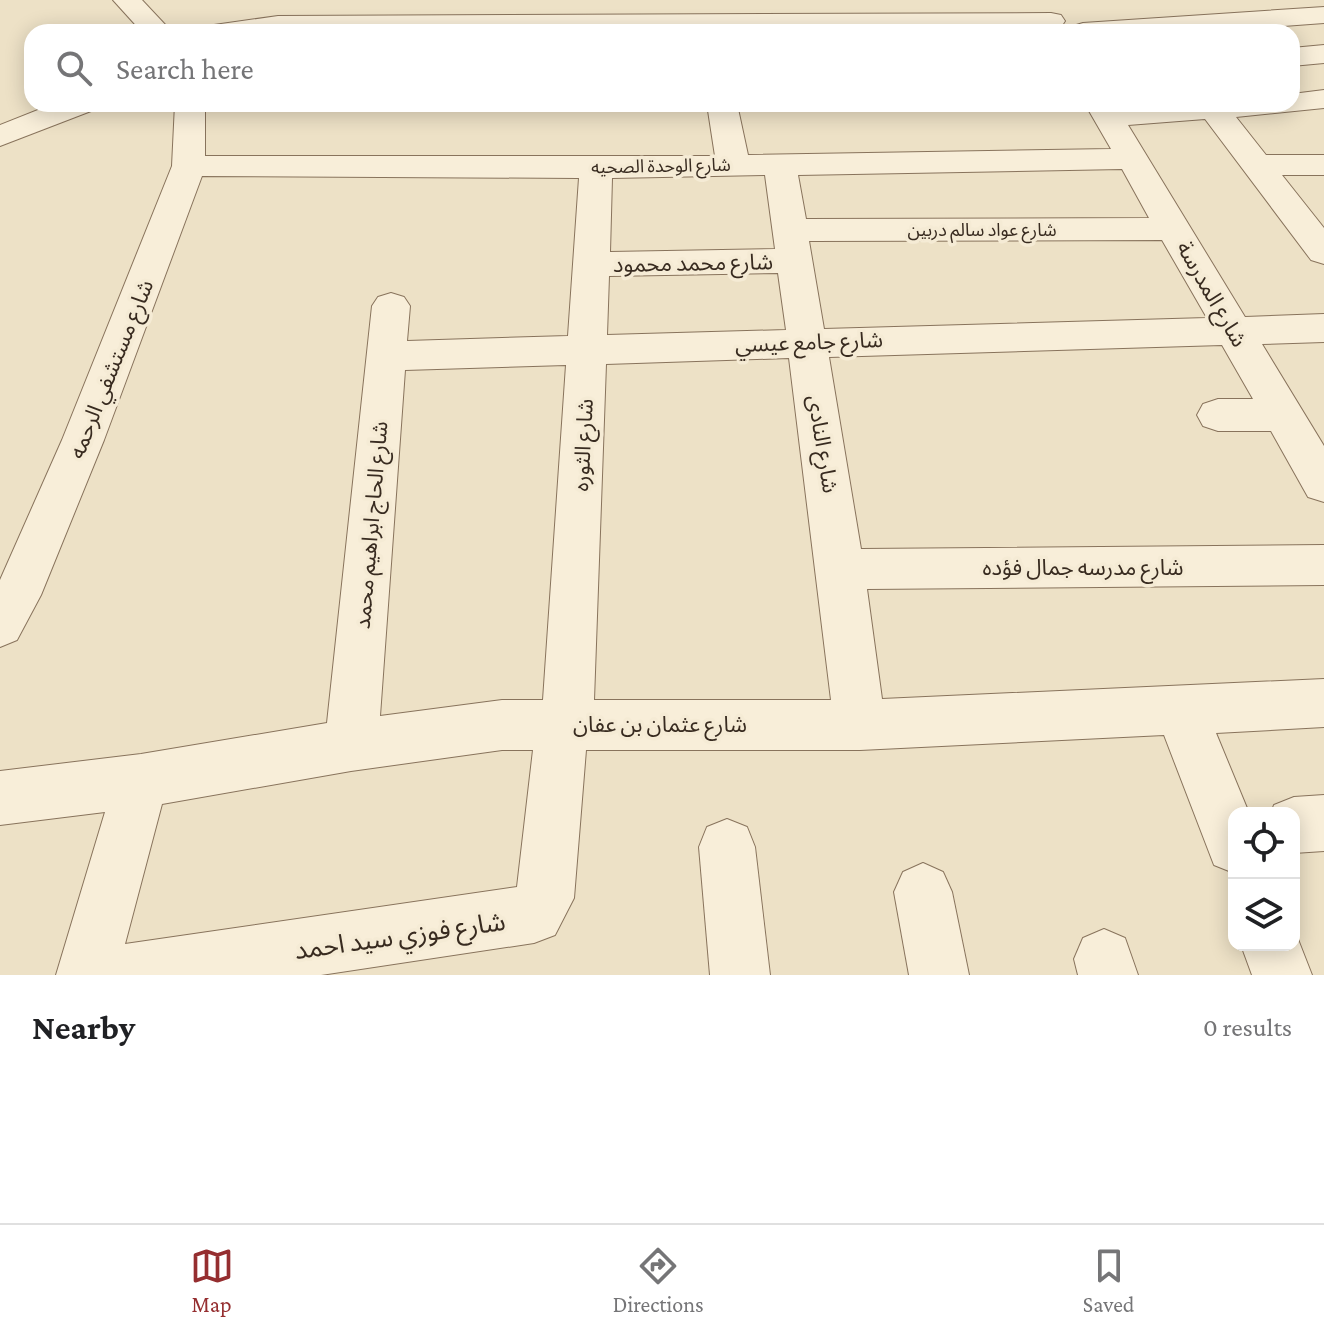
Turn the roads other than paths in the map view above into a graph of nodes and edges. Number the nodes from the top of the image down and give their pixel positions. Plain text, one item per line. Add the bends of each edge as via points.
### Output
1 (127, 0) edge
2 (261, 0) edge
3 (1324, 15) edge
4 (709, 18) edge
5 (1049, 18) edge
6 (150, 24) edge
7 (251, 24) edge
8 (403, 24) edge
9 (1196, 24) edge
10 (1324, 54) edge
11 (1300, 56) edge
12 (1324, 99) edge
13 (1300, 102) edge
14 (60, 112) edge
15 (190, 112) edge
16 (723, 112) edge
17 (1105, 112) edge
18 (1216, 112) edge
19 (0, 136) edge
20 (1132, 159) junction
21 (780, 164) junction
22 (733, 165) junction
23 (1259, 165) junction
24 (1324, 165) edge
25 (189, 166) junction
26 (596, 168) junction
27 (1174, 229) junction
28 (792, 246) junction
29 (1323, 248) edge
30 (592, 264) junction
31 (391, 306) dead end
32 (1232, 328) junction
33 (1324, 328) edge
34 (807, 342) junction
35 (588, 349) junction
36 (386, 356) junction
37 (1218, 415) dead end
38 (1282, 415) junction
39 (1324, 484) edge
40 (1324, 565) edge
41 (841, 569) junction
42 (0, 625) edge
43 (1324, 703) edge
44 (1180, 709) junction
45 (564, 723) junction
46 (860, 725) junction
47 (351, 745) junction
48 (141, 781) junction
49 (0, 798) edge
50 (1324, 823) edge
51 (1300, 825) edge
52 (1228, 826) edge
53 (727, 847) dead end
54 (923, 892) dead end
55 (1273, 951) edge
56 (86, 975) edge
57 (118, 975) edge
58 (740, 975) edge
59 (939, 975) edge
60 (1282, 975) edge

1 - 6 street
2 - 7 street
3 - 9 street
4 - 5 street
4 - 8 street
10 - 11 street
12 - 13 street
14 - 19 street
15 - 25 street, شارع مستشفي الرحمه
16 - 22 street
17 - 20 street, شارع المدرسة
18 - 23 street
20 - 21 street, شارع الوحدة الصحيه via 848,156
20 - 27 street, شارع المدرسة
21 - 22 street, شارع الوحدة الصحيه
21 - 28 street, شارع النادى
22 - 26 street, شارع الوحدة الصحيه
23 - 24 street
23 - 29 street
25 - 26 street, شارع الوحدة الصحيه via 384,177
25 - 42 street, شارع مستشفي الرحمه via 83,440
26 - 30 street, شارع الثوره
27 - 28 street, شارع عواد سالم دربين
27 - 32 street, شارع المدرسة
28 - 30 street, شارع محمد محمود
28 - 34 street, شارع النادى
30 - 35 street, شارع الثوره
31 - 36 street, شارع الحاج ابراهيم محمد
32 - 33 street, شارع جامع عيسي
32 - 34 street, شارع جامع عيسي
32 - 38 street, شارع المدرسة
34 - 35 street, شارع جامع عيسي
34 - 41 street, شارع النادى
35 - 36 street, شارع جامع عيسي
35 - 45 street, شارع الثوره
36 - 47 street, شارع الحاج ابراهيم محمد
37 - 38 street
38 - 39 street, شارع المدرسة
40 - 41 street, شارع مدرسه جمال فؤده
41 - 46 street, شارع النادى
43 - 44 street, شارع عثمان بن عفان
44 - 46 street, شارع عثمان بن عفان
44 - 52 street
45 - 46 street, شارع عثمان بن عفان
45 - 47 street, شارع عثمان بن عفان via 502,725
45 - 57 street, شارع فوزي سيد احمد via 545,898 534,914
47 - 48 street, شارع عثمان بن عفان
48 - 49 street, شارع عثمان بن عفان
48 - 56 street
50 - 51 street
53 - 58 street
54 - 59 street
55 - 60 street

